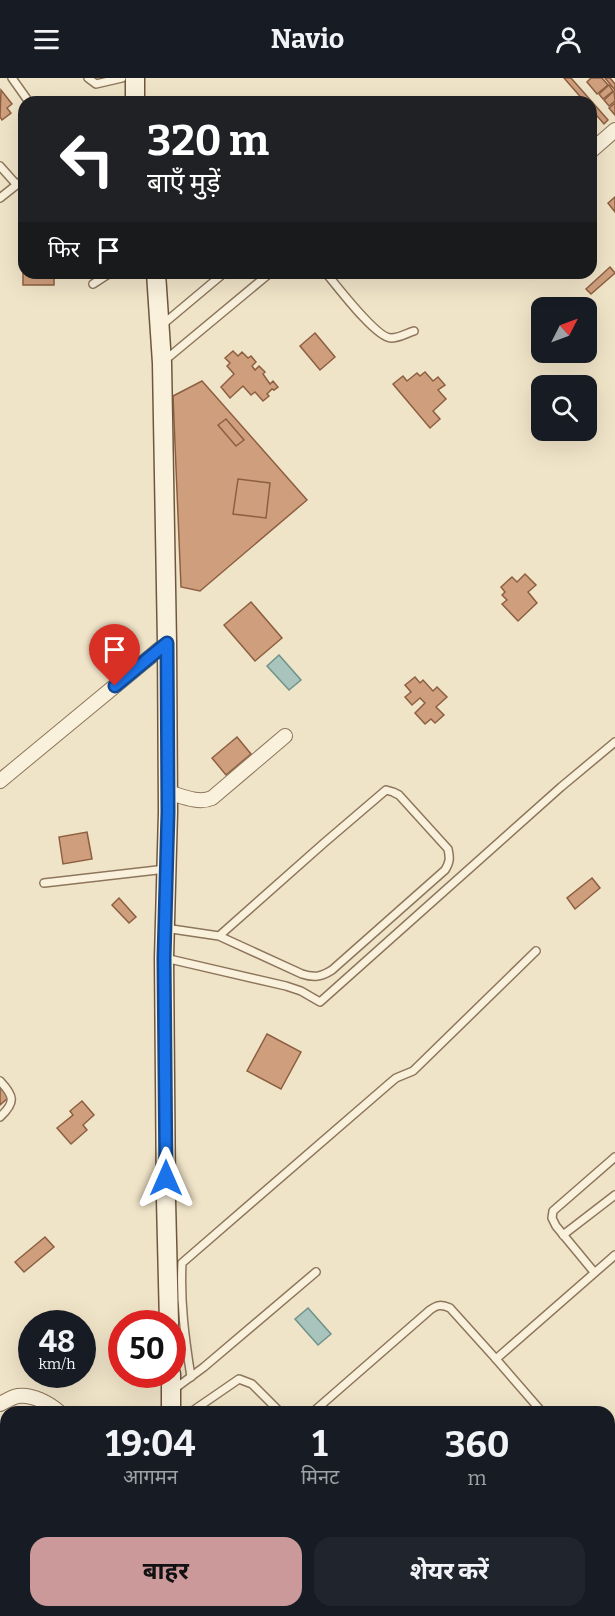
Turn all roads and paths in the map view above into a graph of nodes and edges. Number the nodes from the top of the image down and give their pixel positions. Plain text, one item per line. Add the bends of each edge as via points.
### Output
1 (12, 78) edge
2 (88, 78) edge
3 (122, 78) edge
4 (135, 78) edge
5 (25, 96) edge
6 (133, 96) edge
7 (615, 130) edge
8 (597, 146) edge
9 (0, 166) edge
10 (16, 184) joint
11 (0, 198) edge
12 (101, 279) edge
13 (156, 279) edge
14 (217, 279) edge
15 (263, 279) edge
16 (331, 279) edge
17 (93, 284) dead end
18 (160, 326) junction
19 (414, 331) dead end
20 (162, 363) junction
21 (167, 643) junction
22 (285, 736) dead end
23 (615, 742) edge
24 (0, 782) edge
25 (168, 792) junction
26 (166, 869) junction
27 (44, 884) dead end
28 (165, 928) junction
29 (219, 936) junction
30 (537, 951) dead end
31 (164, 958) junction
32 (0, 1081) edge
33 (0, 1117) edge
34 (615, 1157) edge
35 (615, 1195) edge
36 (563, 1235) junction
37 (615, 1255) edge
38 (316, 1272) dead end
39 (594, 1272) junction
40 (169, 1310) edge
41 (496, 1359) junction
42 (191, 1377) junction
43 (168, 1398) edge
44 (0, 1404) edge
45 (51, 1406) edge
46 (199, 1406) edge
47 (274, 1406) edge
48 (320, 1406) edge
49 (537, 1406) edge

1 - 5 lane
2 - 3 lane via 96,84
4 - 6 main road
7 - 8 street
9 - 10 lane
10 - 11 lane
12 - 17 lane
13 - 18 main road
14 - 18 lane
15 - 20 lane
16 - 19 lane via 383,336 397,337
18 - 20 main road
20 - 21 main road
21 - 24 street
21 - 25 main road
22 - 25 street via 212,798 196,801
23 - 31 lane via 320,1002 286,986
25 - 26 main road
26 - 27 lane
26 - 28 main road
28 - 29 lane
28 - 31 main road
29 - 29 lane via 302,974 323,976 445,870 450,856 399,795 386,790
30 - 42 lane via 413,1071 396,1078 182,1263 184,1334
31 - 40 main road
32 - 33 lane via 12,1101
34 - 36 lane via 553,1211 552,1218
35 - 36 lane
36 - 39 lane
37 - 39 lane
38 - 42 lane
39 - 41 lane
41 - 48 lane via 450,1308 438,1305
41 - 49 lane
42 - 43 lane
44 - 45 street via 26,1396
46 - 47 lane via 239,1379 252,1384

